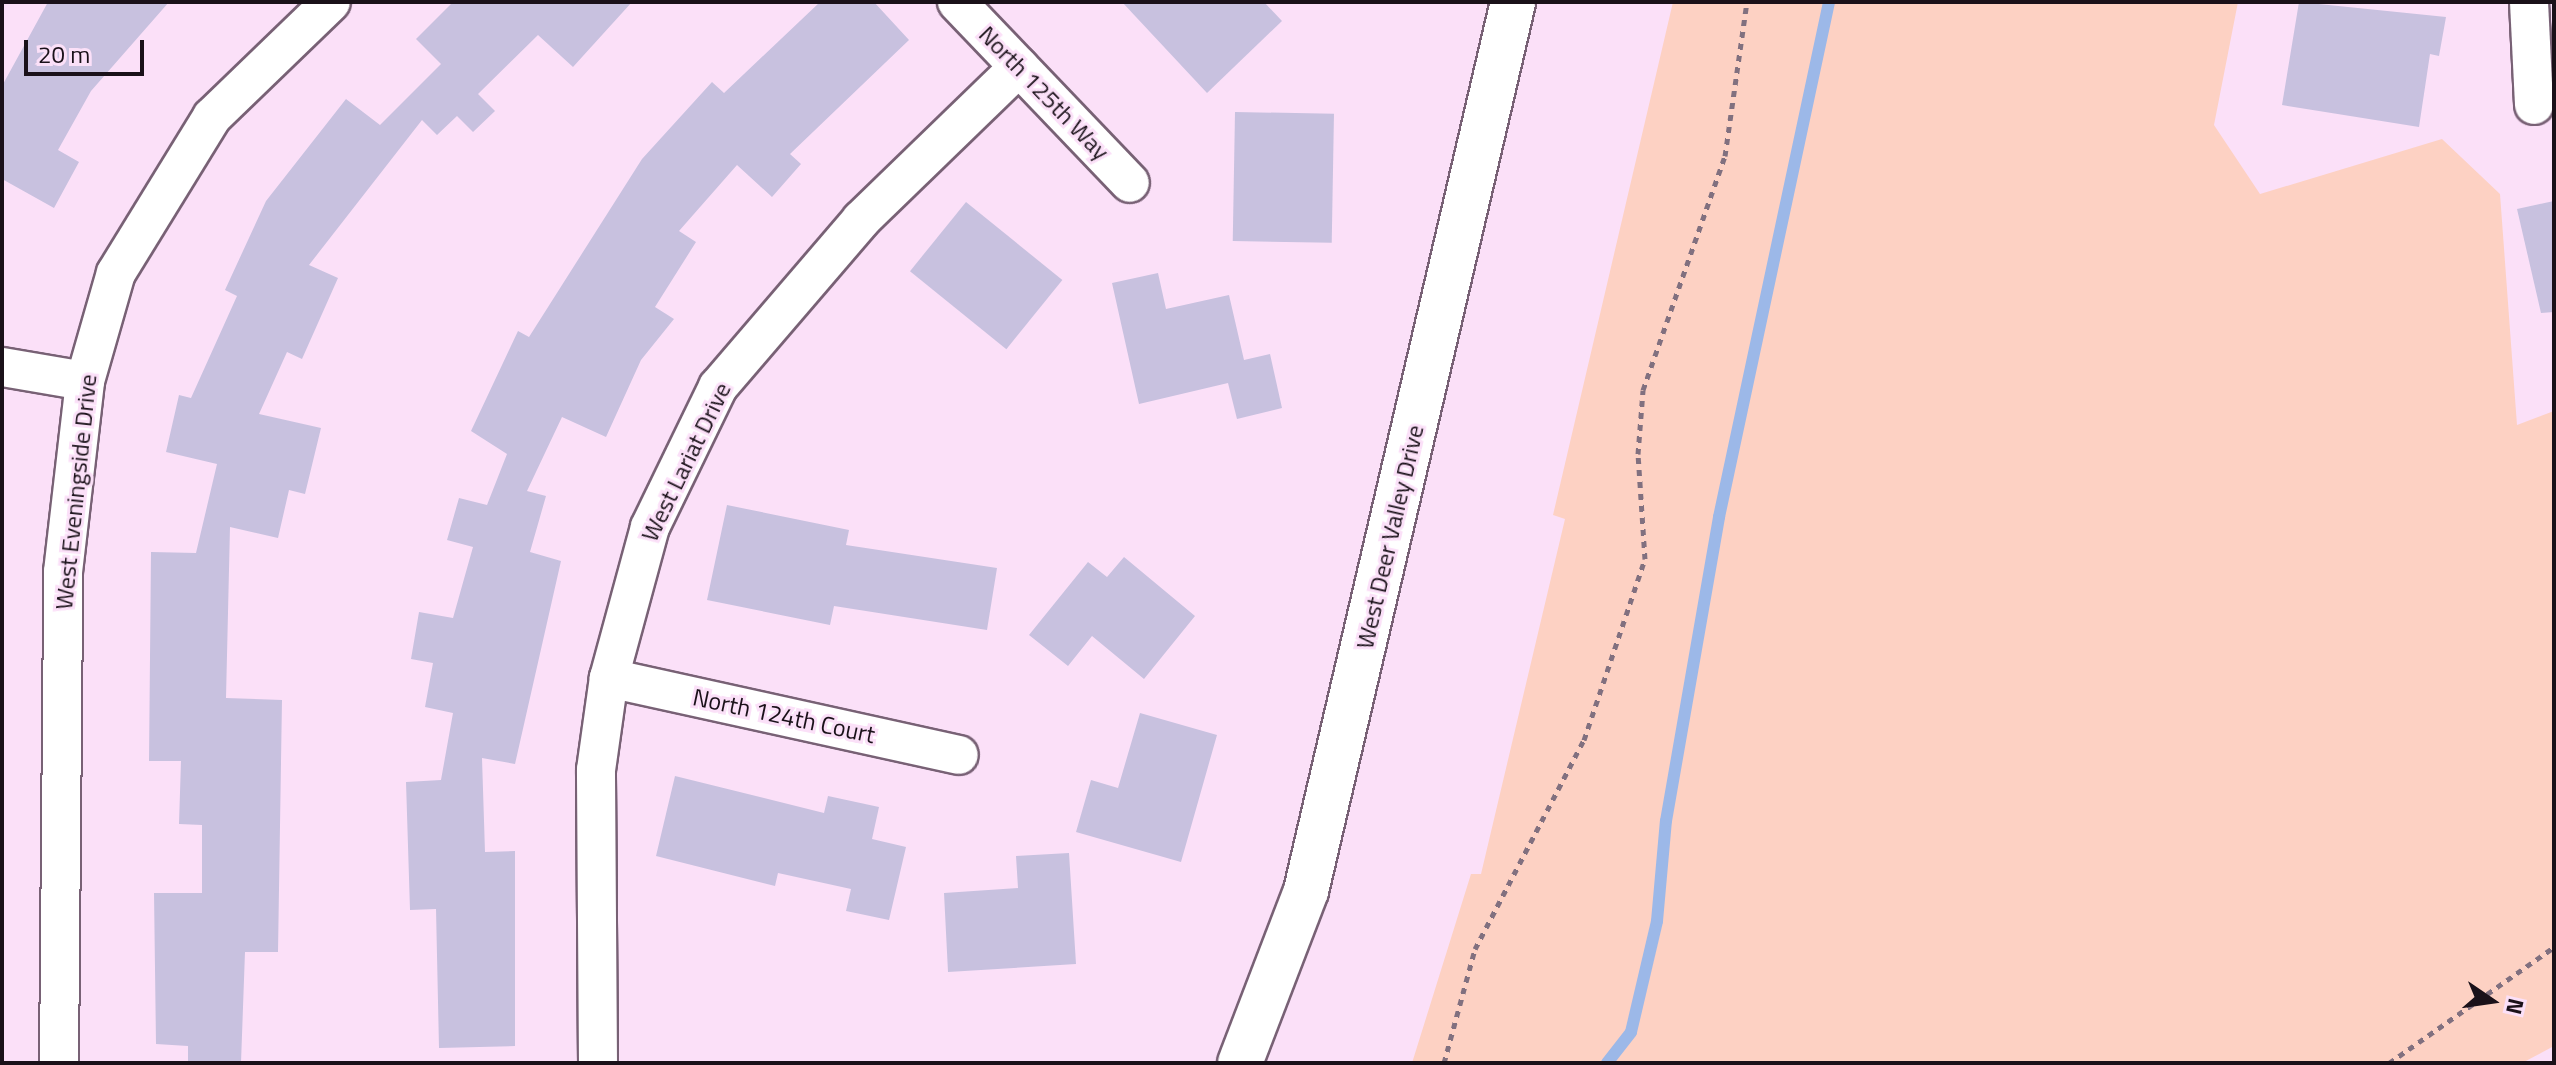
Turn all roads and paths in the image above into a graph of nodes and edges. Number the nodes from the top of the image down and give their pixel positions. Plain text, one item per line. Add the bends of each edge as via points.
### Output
1 (331, 2) edge
2 (957, 2) edge
3 (1513, 2) edge
4 (1747, 2) edge
5 (2529, 2) edge
6 (1019, 67) junction
7 (2534, 105) dead end
8 (1130, 183) dead end
9 (2, 367) edge
10 (85, 381) junction
11 (609, 678) junction
12 (959, 755) dead end
13 (2554, 947) edge
14 (59, 1063) edge
15 (598, 1063) edge
16 (1240, 1063) edge
17 (1444, 1063) edge
18 (2389, 1063) edge

1 - 10 street, West Eveningside Drive via 212,117 116,273
2 - 6 street, North 125th Way
3 - 16 street, West Deer Valley Drive via 1306,891
4 - 17 path via 1725,156 1643,390 1638,454 1645,559 1584,740 1475,949
5 - 7 street
6 - 8 street, North 125th Way
6 - 11 street, West Lariat Drive via 861,220 718,387 650,527
9 - 10 street
10 - 14 street, West Eveningside Drive via 63,572
11 - 12 street, North 124th Court
11 - 15 street, West Lariat Drive via 596,770
13 - 18 path

